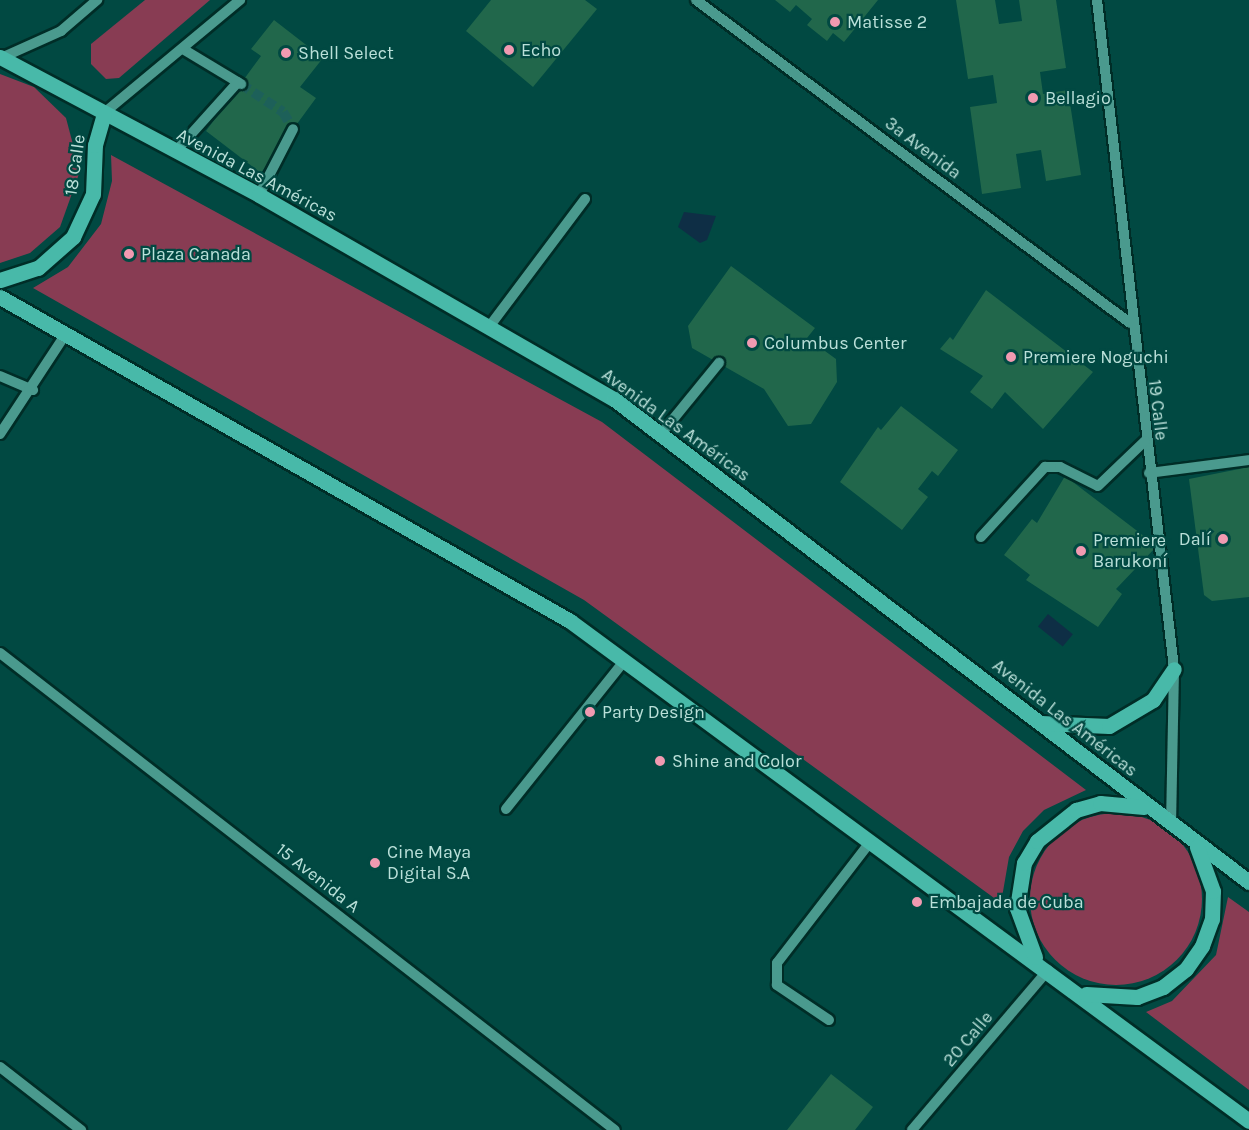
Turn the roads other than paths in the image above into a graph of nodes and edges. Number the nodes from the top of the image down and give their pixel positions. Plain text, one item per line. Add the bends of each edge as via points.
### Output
1 (97, 0) edge
2 (240, 0) edge
3 (696, 0) edge
4 (1097, 0) edge
5 (183, 49) junction
6 (0, 58) edge
7 (104, 113) junction
8 (293, 129) dead end
9 (175, 152) junction
10 (259, 195) junction
11 (585, 199) dead end
12 (0, 280) edge
13 (0, 297) edge
14 (1130, 323) junction
15 (489, 327) junction
16 (65, 335) junction
17 (719, 363) dead end
18 (0, 376) edge
19 (33, 390) junction
20 (0, 434) edge
21 (661, 434) junction
22 (1145, 441) junction
23 (1249, 460) edge
24 (1149, 473) junction
25 (981, 537) dead end
26 (0, 652) edge
27 (624, 661) junction
28 (1174, 669) junction
29 (1041, 723) junction
30 (1150, 808) junction
31 (506, 809) dead end
32 (1171, 824) junction
33 (1193, 840) junction
34 (871, 841) junction
35 (1249, 882) edge
36 (1044, 966) junction
37 (1080, 993) junction
38 (829, 1020) dead end
39 (0, 1067) edge
40 (1249, 1122) edge
41 (81, 1130) edge
42 (615, 1130) edge
43 (912, 1130) edge

1 - 6 street via 61,30
2 - 5 street, 18 Calle
3 - 14 street, 3a Avenida
4 - 14 street, 19 Calle
5 - 7 street, 18 Calle
5 - 9 street via 239,83
6 - 7 main road, Avenida Las Américas
7 - 9 main road, Avenida Las Américas
7 - 12 main road, 18 Calle via 95,145 93,194 73,237 38,268
8 - 10 street
9 - 10 main road, Avenida Las Américas
10 - 15 main road, Avenida Las Américas
11 - 15 street
13 - 16 main road
14 - 22 street, 19 Calle
15 - 21 main road, Avenida Las Américas via 614,399
16 - 19 street
16 - 27 main road via 570,621
17 - 21 street
18 - 19 street
19 - 20 street
21 - 29 main road, Avenida Las Américas
22 - 24 street, 19 Calle
22 - 25 street via 1105,484 1045,467
23 - 24 street
24 - 28 street, 19 Calle
26 - 42 street, 15 Avenida A
27 - 31 street
27 - 34 main road
28 - 29 main road via 1154,700 1109,726
28 - 32 street, 19 Calle
29 - 30 main road, Avenida Las Américas
30 - 32 main road, Avenida Las Américas
30 - 36 main road via 1100,803 1054,823 1037,841 1024,863 1017,908 1021,928
32 - 33 main road, Avenida Las Américas
33 - 35 main road, Avenida Las Américas
33 - 37 main road via 1209,873 1212,920 1202,946 1186,969 1137,997
34 - 36 main road
34 - 38 street via 777,963 777,984
36 - 37 main road
36 - 43 street, 20 Calle
37 - 40 main road
39 - 41 street

